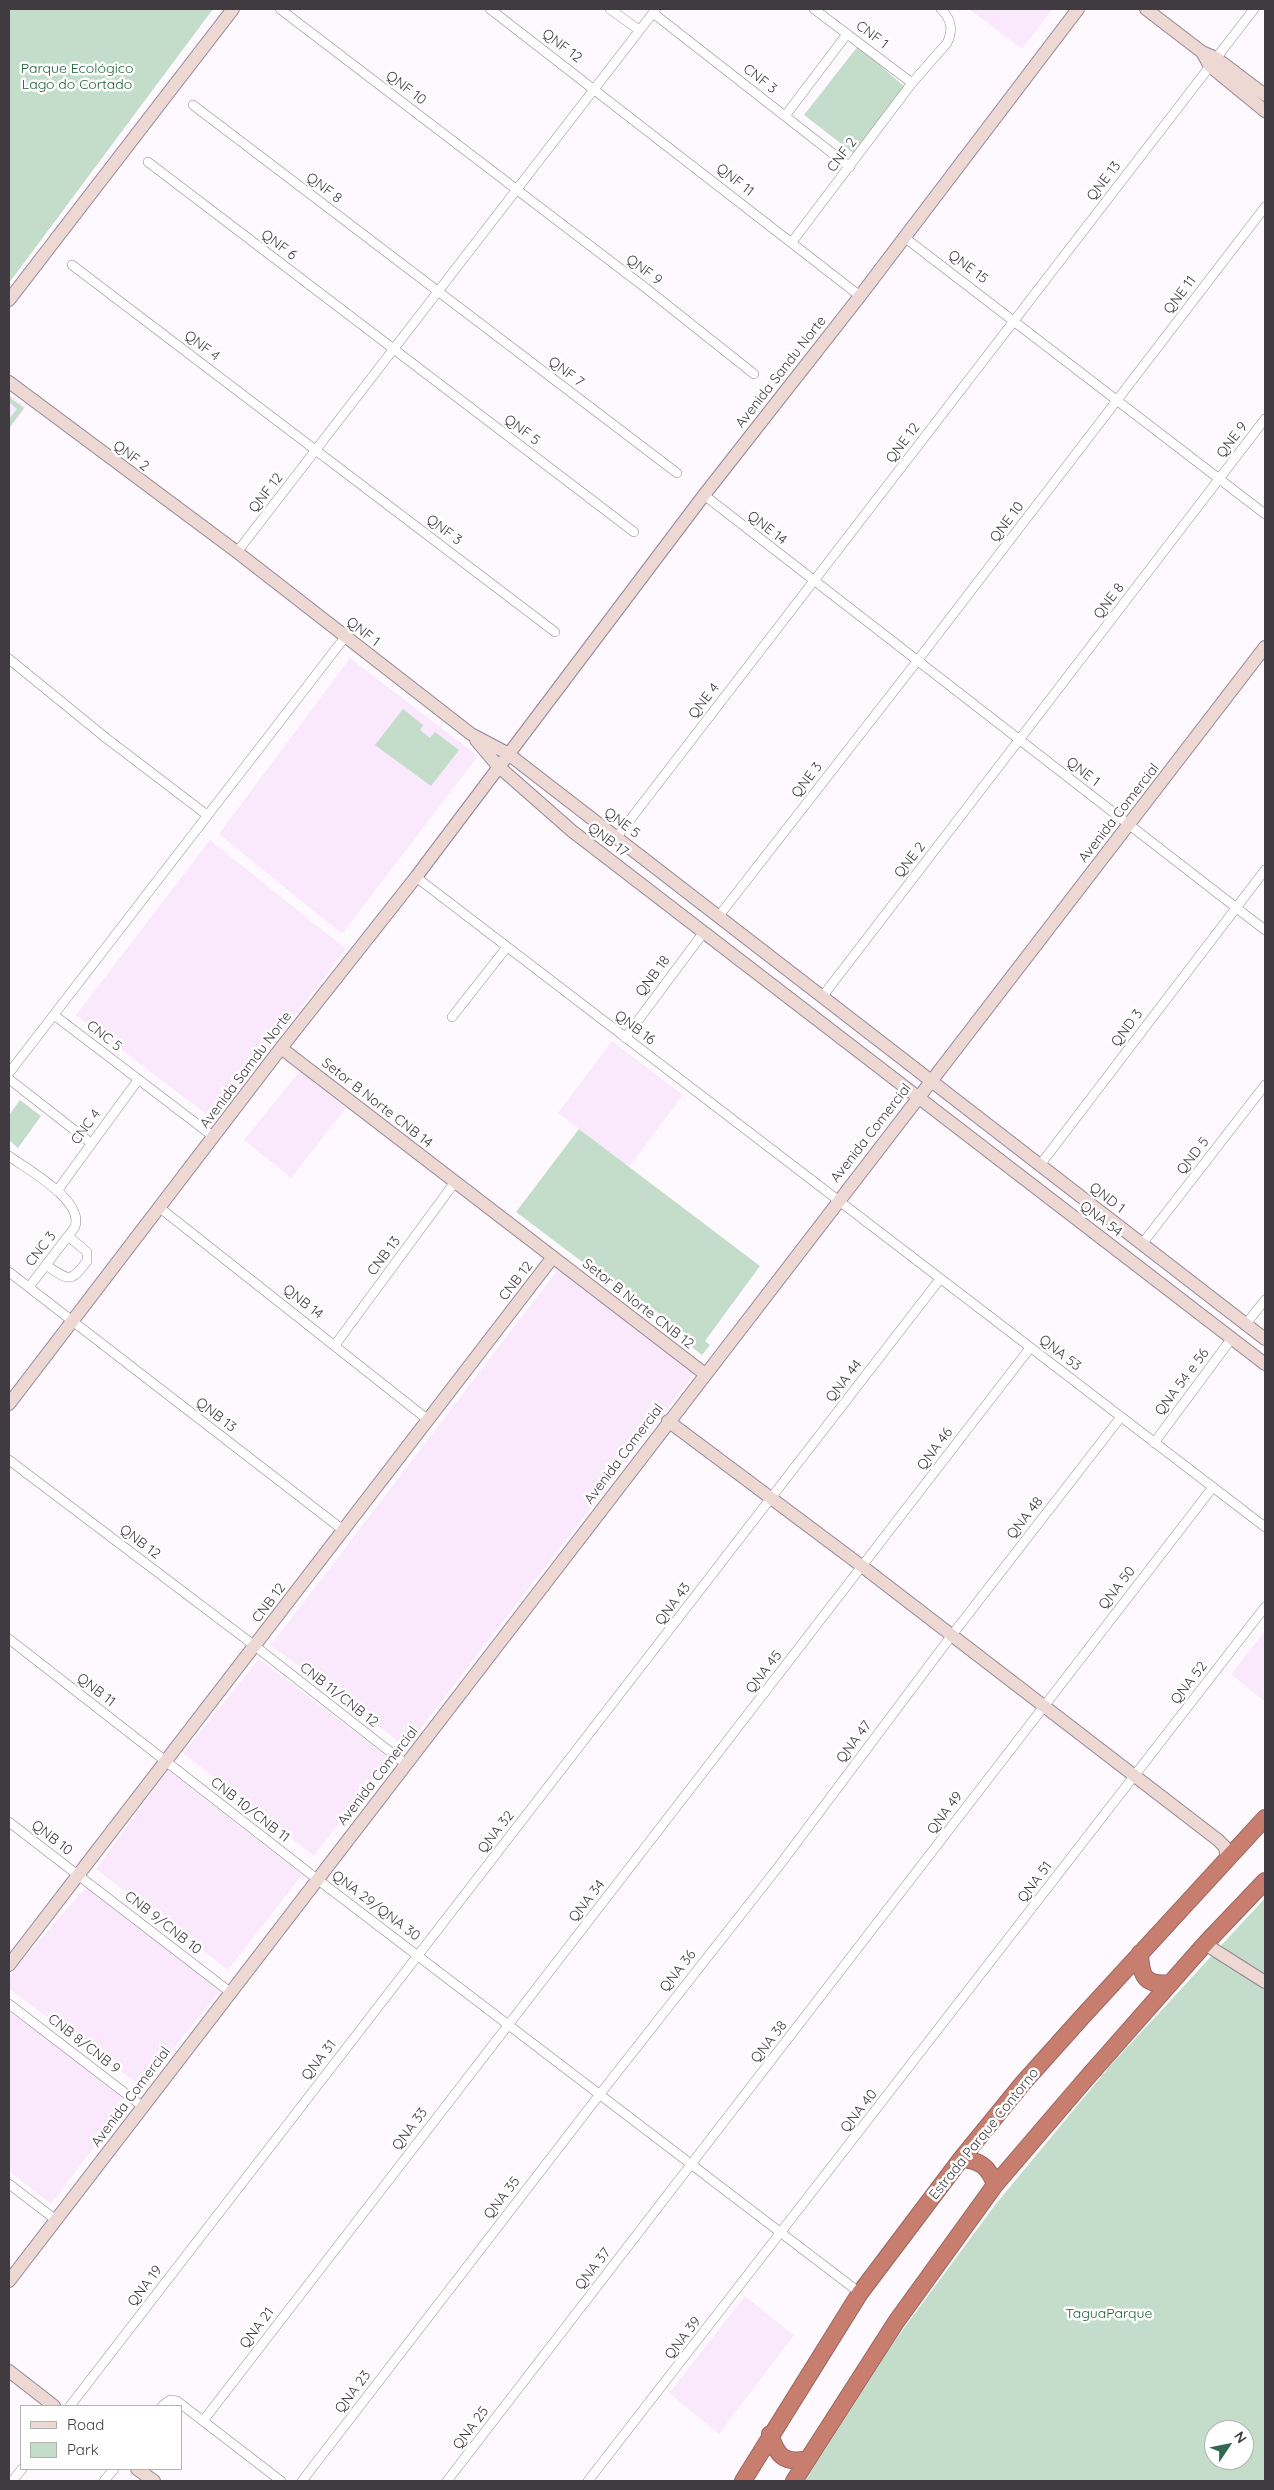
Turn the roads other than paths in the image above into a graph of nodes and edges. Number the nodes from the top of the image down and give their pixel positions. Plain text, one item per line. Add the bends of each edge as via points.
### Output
1 (233, 9) edge
2 (280, 9) edge
3 (490, 9) edge
4 (610, 9) edge
5 (814, 9) edge
6 (941, 9) edge
7 (1078, 9) edge
8 (1146, 9) edge
9 (1254, 9) edge
10 (655, 11) edge
11 (639, 30) junction
12 (847, 34) junction
13 (1213, 62) junction
14 (912, 83) junction
15 (594, 88) junction
16 (1265, 95) edge
17 (193, 105) dead end
18 (1265, 111) edge
19 (785, 116) junction
20 (148, 162) dead end
21 (850, 167) junction
22 (516, 190) junction
23 (1265, 207) edge
24 (904, 237) junction
25 (792, 242) junction
26 (72, 264) dead end
27 (439, 293) junction
28 (860, 296) junction
29 (9, 300) edge
30 (1014, 320) junction
31 (394, 350) junction
32 (754, 374) dead end
33 (9, 382) edge
34 (1117, 400) junction
35 (1265, 419) edge
36 (317, 450) junction
37 (677, 473) dead end
38 (1220, 478) junction
39 (704, 495) junction
40 (1265, 514) edge
41 (634, 532) dead end
42 (237, 552) junction
43 (814, 582) junction
44 (555, 632) dead end
45 (345, 637) junction
46 (1265, 647) edge
47 (9, 660) edge
48 (918, 660) junction
49 (472, 734) junction
50 (1021, 740) junction
51 (507, 753) junction
52 (498, 766) junction
53 (561, 796) junction
54 (546, 810) junction
55 (584, 814) junction
56 (207, 815) junction
57 (1128, 825) junction
58 (572, 831) junction
59 (616, 838) junction
60 (1265, 870) edge
61 (416, 876) junction
62 (1236, 907) junction
63 (718, 917) junction
64 (1265, 930) edge
65 (704, 932) junction
66 (507, 947) junction
67 (826, 1001) junction
68 (54, 1014) junction
69 (452, 1017) dead end
70 (819, 1021) junction
71 (625, 1038) junction
72 (281, 1048) junction
73 (9, 1073) edge
74 (9, 1079) edge
75 (138, 1080) junction
76 (931, 1081) junction
77 (1265, 1085) edge
78 (918, 1098) junction
79 (994, 1130) junction
80 (214, 1137) junction
81 (91, 1143) junction
82 (981, 1146) junction
83 (9, 1156) edge
84 (1040, 1165) junction
85 (455, 1182) junction
86 (57, 1191) junction
87 (838, 1200) junction
88 (160, 1208) junction
89 (68, 1236) junction
90 (1142, 1244) junction
91 (553, 1257) junction
92 (46, 1265) junction
93 (9, 1272) edge
94 (1186, 1278) junction
95 (940, 1279) junction
96 (29, 1287) junction
97 (1172, 1292) junction
98 (1204, 1292) junction
99 (1265, 1300) edge
100 (1192, 1308) junction
101 (72, 1321) junction
102 (1246, 1324) junction
103 (1232, 1338) junction
104 (1265, 1339) edge
105 (334, 1345) junction
106 (1030, 1348) junction
107 (1265, 1364) edge
108 (705, 1374) junction
109 (9, 1404) edge
110 (1120, 1418) junction
111 (427, 1419) junction
112 (668, 1421) junction
113 (1154, 1443) junction
114 (9, 1460) edge
115 (1213, 1487) junction
116 (770, 1499) junction
117 (1265, 1527) edge
118 (343, 1530) junction
119 (862, 1567) junction
120 (1265, 1607) edge
121 (952, 1635) junction
122 (9, 1640) edge
123 (255, 1646) junction
124 (1044, 1706) junction
125 (597, 1726) joint
126 (167, 1762) junction
127 (407, 1765) junction
128 (1134, 1776) junction
129 (687, 1795) joint
130 (1265, 1818) edge
131 (9, 1822) edge
132 (1218, 1840) junction
133 (1242, 1842) junction
134 (1227, 1860) junction
135 (779, 1866) joint
136 (79, 1876) junction
137 (317, 1879) junction
138 (1265, 1881) edge
139 (868, 1937) joint
140 (1205, 1944) junction
141 (1140, 1953) junction
142 (417, 1955) junction
143 (9, 1965) edge
144 (1265, 1982) edge
145 (1171, 1983) junction
146 (230, 1992) junction
147 (9, 2004) edge
148 (959, 2005) joint
149 (508, 2024) junction
150 (600, 2094) junction
151 (142, 2106) junction
152 (961, 2159) junction
153 (691, 2164) junction
154 (242, 2182) joint
155 (9, 2184) edge
156 (995, 2185) junction
157 (56, 2220) junction
158 (782, 2233) junction
159 (333, 2251) joint
160 (9, 2281) edge
161 (860, 2293) junction
162 (425, 2319) joint
163 (9, 2371) edge
164 (516, 2391) joint
165 (53, 2405) edge
166 (71, 2405) edge
167 (163, 2405) edge
168 (203, 2421) junction
169 (770, 2434) junction
170 (807, 2460) junction
171 (21, 2470) edge
172 (113, 2470) edge
173 (139, 2470) edge
174 (12, 2481) edge
175 (104, 2481) edge
176 (154, 2481) edge
177 (281, 2481) edge
178 (302, 2481) edge
179 (447, 2481) edge
180 (588, 2481) edge
181 (743, 2481) edge
182 (794, 2481) edge

1 - 29 main road
2 - 22 street, QNF 10
3 - 15 street, QNF 12
4 - 11 street
5 - 12 street, CNF 1
6 - 14 street, CNF 2 via 950,20 950,36
7 - 24 main road, Avenida Sandu Norte
8 - 13 main road
9 - 13 street, QNE 13
10 - 11 street, QNF 12
10 - 19 street, CNF 3
11 - 15 street, QNF 12
12 - 14 street, CNF 1
12 - 19 street
13 - 16 main road
13 - 18 main road
13 - 30 street, QNE 13
14 - 21 street, CNF 2
15 - 22 street, QNF 12
15 - 25 street, QNF 11
17 - 27 street, QNF 8
19 - 21 street, CNF 3
20 - 31 street, QNF 6
21 - 25 street, CNF 2
22 - 27 street, QNF 12
22 - 32 street, QNF 9
23 - 34 street, QNE 11
24 - 28 main road, Avenida Sandu Norte
24 - 30 street, QNE 15
25 - 28 street, QNF 11
26 - 36 street, QNF 4
27 - 31 street, QNF 12
27 - 37 street, QNF 7
28 - 39 main road, Avenida Sandu Norte
30 - 34 street, QNE 15
30 - 43 street, QNE 12
31 - 36 street, QNF 12
31 - 41 street, QNF 5
33 - 42 main road, QNF 2
34 - 38 street, QNE 15
34 - 48 street, QNE 10
35 - 38 street, QNE 9
36 - 42 street, QNF 12
36 - 44 street, QNF 3
38 - 40 street, QNE 15
38 - 50 street, QNE 8
39 - 43 street, QNE 14
39 - 51 main road, Avenida Sandu Norte
42 - 45 main road, QNF 1
43 - 48 street, QNE 14
43 - 59 street, QNE 4
45 - 49 main road, QNF 1
45 - 56 street
46 - 57 main road, Avenida Comercial
47 - 56 street
48 - 50 street, QNE 1
48 - 63 street, QNE 3
49 - 51 main road, QNF 1
49 - 52 main road, QNF 1
50 - 57 street, QNE 1
50 - 67 street, QNE 2
51 - 52 main road, Avenida Samdu Norte
51 - 53 main road, QNE 5
52 - 54 main road, QNB 17
52 - 61 main road, Avenida Samdu Norte
53 - 54 main road via 565,804 562,810
53 - 55 main road, QNE 5
54 - 58 main road, QNB 17
55 - 58 main road via 574,820
55 - 59 main road, QNE 5
56 - 68 street
57 - 62 street
57 - 76 main road, Avenida Comercial
58 - 65 main road, QNB 17
59 - 63 main road, QNE 5
60 - 62 street, QND 3
61 - 66 street, QNB 16
61 - 72 main road, Avenida Samdu Norte
62 - 64 street
62 - 84 street, QND 3
63 - 67 main road, QNE 5
65 - 70 main road, QNB 17
65 - 71 street, QNB 18
66 - 69 street
66 - 71 street, QNB 16
67 - 70 main road via 829,1014
67 - 76 main road, QND 1
68 - 73 street
68 - 75 street, CNC 5
70 - 78 main road
71 - 87 street, QNB 16
72 - 80 main road, Avenida Samdu Norte
72 - 85 main road, Setor B Norte CNB 14
74 - 81 street
75 - 80 street, CNC 5
75 - 81 street, CNC 4
76 - 78 main road, Avenida Comercial
76 - 79 main road, QND 1
77 - 90 street, QND 5
78 - 82 main road, QNA 54
78 - 87 main road, Avenida Comercial
79 - 82 main road via 983,1136
79 - 84 main road, QND 1
80 - 88 main road, Avenida Samdu Norte
81 - 86 street, CNC 4
82 - 97 main road, QNA 54
83 - 86 street
84 - 90 main road, QND 1
85 - 91 main road, Setor B Norte CNB 14
85 - 105 street, CNB 13
86 - 89 street, CNC 3 via 71,1204 77,1220
87 - 95 street, QNA 53
87 - 108 main road, Avenida Comercial
88 - 101 main road, Avenida Samdu Norte
88 - 105 street, QNB 14
89 - 92 street, CNC 3
89 - 92 street via 87,1252 87,1261 78,1274 64,1278
90 - 94 main road, QND 1
91 - 108 main road, Setor B Norte CNB 12
91 - 111 main road, CNB 12
92 - 96 street, CNC 3
93 - 96 street, QNB 13
94 - 97 main road via 1183,1287
94 - 98 main road, QND 1
95 - 106 street, QNA 53
95 - 116 street, QNA 44
96 - 101 street, QNB 13
97 - 100 main road, QNA 54
98 - 100 main road via 1194,1297
98 - 102 main road, QND 1
99 - 102 street
100 - 103 main road, QNA 54
101 - 109 main road, Avenida Samdu Norte
101 - 118 street, QNB 13
102 - 104 main road, QND 1
103 - 107 main road, QNA 54
103 - 113 street, QNA 54 e 56
105 - 111 street, QNB 14
106 - 110 street, QNA 53
106 - 119 street, QNA 46
108 - 112 main road, Avenida Comercial
110 - 113 street, QNA 53
110 - 121 street, QNA 48
111 - 118 main road, CNB 12
112 - 116 main road
112 - 127 main road, Avenida Comercial
113 - 115 street, QNA 53
114 - 123 street, QNB 12
115 - 117 street, QNA 53
115 - 124 street, QNA 50
116 - 119 main road
116 - 125 street, QNA 43
118 - 123 main road, CNB 12
119 - 121 main road
119 - 129 street, QNA 45
120 - 128 street, QNA 52
121 - 124 main road
121 - 135 street, QNA 47
122 - 126 street, QNB 11
123 - 126 main road, CNB 12
123 - 127 street, CNB 11/CNB 12
124 - 128 main road
124 - 139 street, QNA 49
125 - 142 street, QNA 32
126 - 136 main road, CNB 12
126 - 137 street, CNB 10/CNB 11
127 - 137 main road, Avenida Comercial
128 - 132 main road
128 - 148 street, QNA 51
129 - 149 street, QNA 34
130 - 133 highway, Estrada Parque Contorno
131 - 136 street, QNB 10
132 - 133 main road
132 - 134 main road via 1225,1848
133 - 134 highway, Estrada Parque Contorno
134 - 141 highway, Estrada Parque Contorno
135 - 150 street, QNA 36
136 - 143 main road, CNB 12
136 - 146 street, CNB 9/CNB 10
137 - 142 street, QNA 29/QNA 30
137 - 146 main road, Avenida Comercial
138 - 140 highway
139 - 153 street, QNA 38
140 - 144 main road
140 - 145 highway
141 - 145 highway via 1141,1969 1148,1981
141 - 152 highway, Estrada Parque Contorno via 1023,2083
142 - 149 street, QNA 29/QNA 30
142 - 154 street, QNA 31
145 - 156 highway
146 - 151 main road, Avenida Comercial
147 - 151 street, CNB 8/CNB 9
148 - 158 street, QNA 40
149 - 150 street, QNA 29/QNA 30
149 - 159 street, QNA 33
150 - 153 street, QNA 29/QNA 30
150 - 162 street, QNA 35
151 - 157 main road, Avenida Comercial
152 - 156 highway via 978,2161 986,2166
152 - 161 highway, Estrada Parque Contorno
153 - 158 street, QNA 29/QNA 30
153 - 164 street, QNA 37
154 - 166 street, QNA 19
155 - 157 street
156 - 170 highway via 896,2322
157 - 160 main road, Avenida Comercial
158 - 161 street, QNA 29/QNA 30
158 - 180 street, QNA 39
159 - 168 street, QNA 21
161 - 169 highway, Estrada Parque Contorno
162 - 178 street, QNA 23
163 - 165 main road
164 - 179 street, QNA 25
167 - 168 street via 170,2400 177,2401
168 - 177 street
169 - 170 highway via 774,2446 786,2460
169 - 181 highway, Estrada Parque Contorno
170 - 182 highway
171 - 174 street
172 - 175 street
173 - 176 main road

